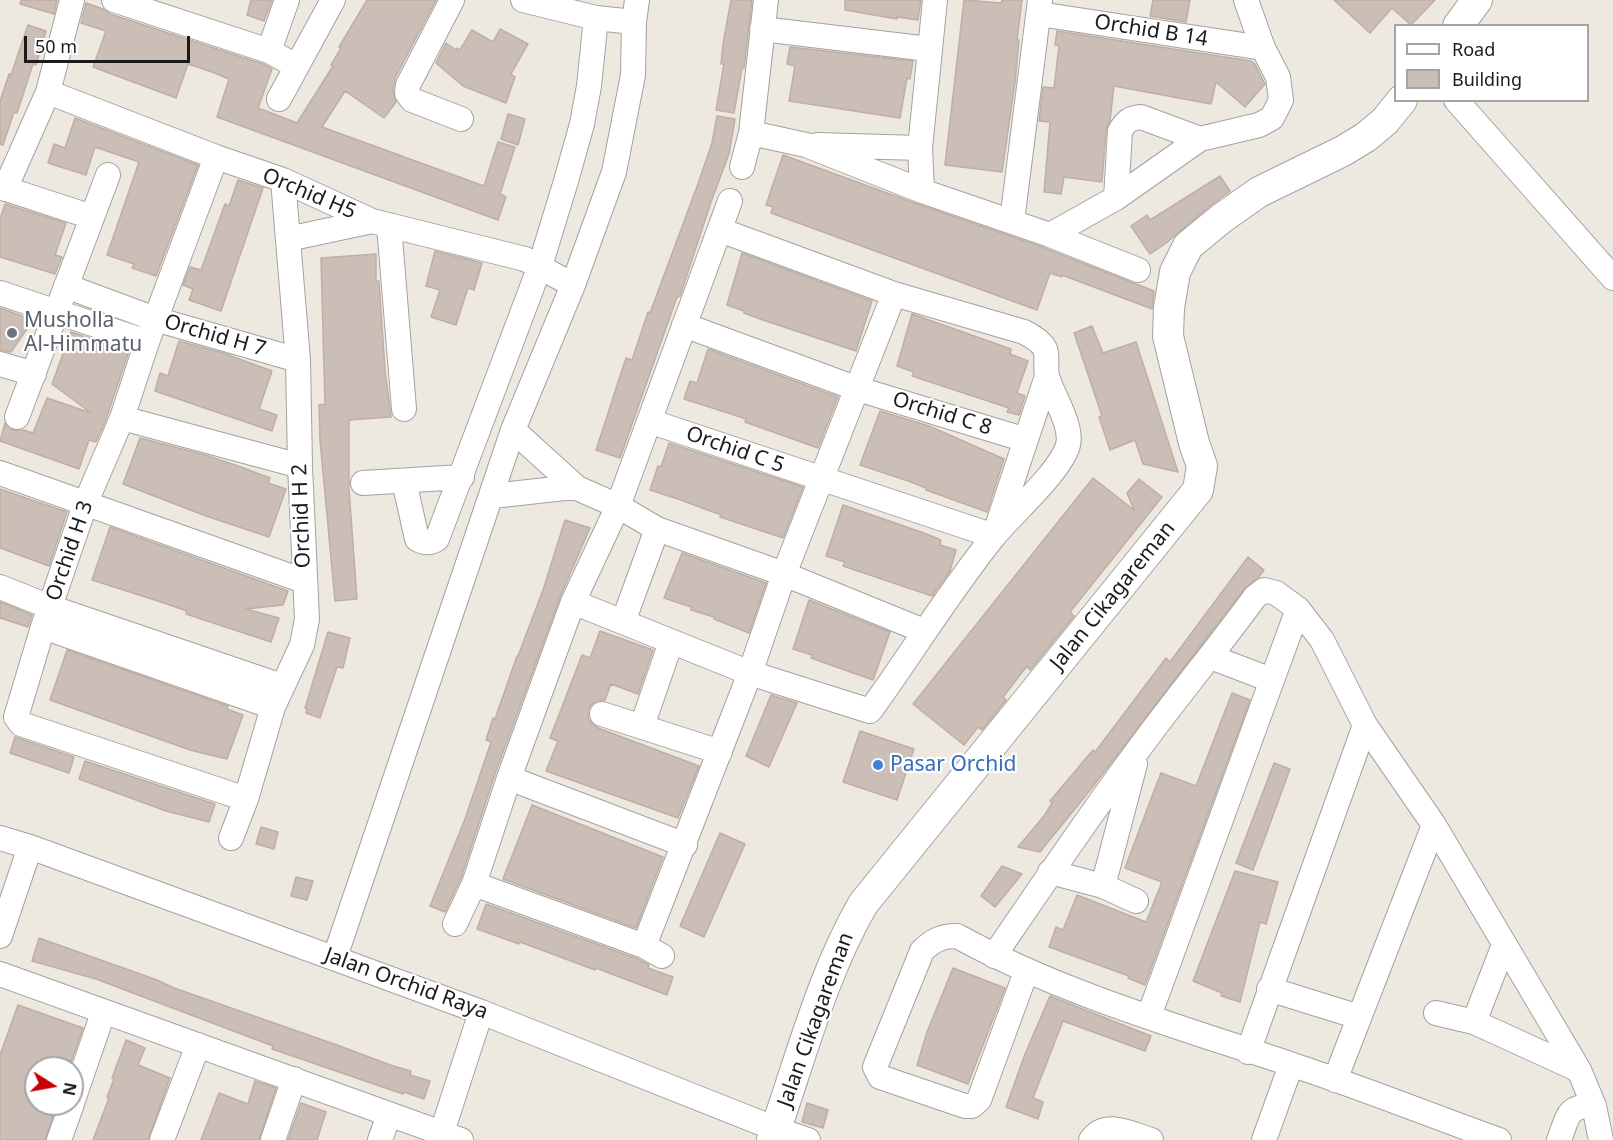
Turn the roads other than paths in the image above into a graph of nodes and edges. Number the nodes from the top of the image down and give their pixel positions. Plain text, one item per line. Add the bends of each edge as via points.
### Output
1 (72, 0) edge
2 (114, 0) edge
3 (287, 0) edge
4 (333, 0) edge
5 (452, 0) edge
6 (523, 0) edge
7 (765, 0) edge
8 (935, 0) edge
9 (1246, 0) edge
10 (1477, 0) edge
11 (1039, 7) edge
12 (175, 10) edge
13 (635, 11) edge
14 (596, 18) junction
15 (1459, 24) edge
16 (762, 29) junction
17 (1263, 48) junction
18 (929, 49) junction
19 (269, 51) junction
20 (296, 66) junction
21 (48, 92) junction
22 (279, 99) dead end
23 (1400, 102) edge
24 (1458, 102) edge
25 (461, 119) dead end
26 (751, 133) junction
27 (1200, 139) junction
28 (806, 145) junction
29 (920, 148) junction
30 (216, 157) junction
31 (742, 167) dead end
32 (108, 175) dead end
33 (283, 180) junction
34 (2, 188) edge
35 (922, 191) junction
36 (1116, 198) junction
37 (730, 201) dead end
38 (92, 218) junction
39 (1012, 221) junction
40 (381, 223) junction
41 (720, 230) junction
42 (1050, 235) junction
43 (288, 239) junction
44 (540, 266) junction
45 (1138, 270) dead end
46 (1613, 278) edge
47 (573, 285) junction
48 (66, 286) junction
49 (0, 293) edge
50 (894, 294) junction
51 (57, 311) junction
52 (155, 319) junction
53 (684, 325) junction
54 (147, 342) junction
55 (298, 360) junction
56 (0, 364) edge
57 (34, 375) junction
58 (1047, 376) junction
59 (858, 389) junction
60 (404, 409) dead end
61 (18, 417) dead end
62 (122, 418) junction
63 (649, 421) junction
64 (519, 436) junction
65 (1026, 440) junction
66 (300, 466) junction
67 (0, 473) edge
68 (462, 477) junction
69 (821, 479) junction
70 (404, 482) junction
71 (363, 483) dead end
72 (570, 486) junction
73 (500, 494) junction
74 (86, 502) junction
75 (618, 506) junction
76 (657, 529) junction
77 (994, 536) junction
78 (784, 573) junction
79 (304, 581) junction
80 (0, 587) edge
81 (573, 602) junction
82 (1298, 609) junction
83 (47, 617) junction
84 (623, 622) junction
85 (924, 631) junction
86 (671, 642) junction
87 (1211, 657) junction
88 (750, 673) junction
89 (1271, 680) junction
90 (277, 696) junction
91 (603, 714) dead end
92 (1365, 725) junction
93 (642, 726) junction
94 (1138, 749) junction
95 (720, 752) junction
96 (509, 778) junction
97 (246, 799) junction
98 (1434, 825) junction
99 (0, 838) edge
100 (231, 838) dead end
101 (685, 845) junction
102 (30, 847) junction
103 (1050, 872) junction
104 (474, 884) junction
105 (1103, 886) junction
106 (1136, 901) dead end
107 (455, 924) dead end
108 (0, 936) edge
109 (1504, 945) junction
110 (994, 956) junction
111 (335, 957) junction
112 (1026, 972) junction
113 (2, 983) edge
114 (1269, 989) junction
115 (481, 1012) junction
116 (103, 1013) junction
117 (1436, 1013) dead end
118 (1149, 1016) junction
119 (1359, 1017) junction
120 (1474, 1022) junction
121 (198, 1045) junction
122 (1248, 1052) junction
123 (1291, 1065) junction
124 (84, 1068) edge
125 (1579, 1070) junction
126 (294, 1079) junction
127 (1335, 1080) junction
128 (1594, 1106) junction
129 (389, 1115) junction
130 (67, 1116) edge
131 (774, 1135) edge
132 (451, 1136) edge
133 (59, 1140) edge
134 (162, 1140) edge
135 (273, 1140) edge
136 (380, 1140) edge
137 (808, 1140) edge
138 (1091, 1140) edge
139 (1151, 1140) edge
140 (1264, 1140) edge
141 (1499, 1140) edge
142 (1559, 1140) edge
143 (1601, 1140) edge

1 - 21 street
2 - 12 street
3 - 19 street
4 - 20 street
5 - 25 street via 407,93 412,100
6 - 14 street
7 - 16 street
8 - 18 street
9 - 17 street
10 - 15 street
11 - 17 street, Orchid B 14
11 - 39 street
12 - 19 street
13 - 14 street
13 - 47 street via 633,75 614,172
14 - 44 street via 582,124
16 - 18 street
16 - 26 street
17 - 27 street via 1278,77 1281,100 1272,118 1259,125
18 - 29 street
19 - 20 street
20 - 22 street
21 - 30 street, Orchid H5
21 - 34 street
23 - 131 street, Jalan Cikagareman via 1366,137 1259,192 1188,246 1175,272 1168,308 1168,336 1202,466 1198,490 863,904 826,981
24 - 46 street
26 - 28 street
26 - 31 street
27 - 36 street
27 - 36 street via 1141,117 1125,122 1120,131
28 - 29 street
28 - 35 street
29 - 35 street
30 - 33 street, Orchid H5
30 - 52 street, Orchid H 3
32 - 38 street
33 - 40 street, Orchid H5
33 - 43 street, Orchid H 2
34 - 38 street
35 - 39 street
36 - 42 street
37 - 41 street
38 - 48 street
39 - 42 street
40 - 43 street
40 - 44 street, Orchid H5
40 - 60 street
41 - 50 street
41 - 53 street
42 - 45 street
43 - 55 street, Orchid H 2
44 - 47 street, Orchid H5
44 - 68 street
47 - 64 street
48 - 51 street
48 - 52 street, Orchid H 7
49 - 51 street
50 - 58 street via 1024,332 1045,350
50 - 59 street
51 - 54 street
51 - 57 street
52 - 54 street, Orchid H 3
52 - 55 street, Orchid H 7
53 - 59 street, Orchid C 8
53 - 63 street
54 - 62 street, Orchid H 3
55 - 66 street, Orchid H 2
56 - 57 street
57 - 61 street
58 - 65 street
58 - 77 street via 1068,429 1069,442 1055,469
59 - 65 street, Orchid C 8
59 - 69 street
62 - 66 street
62 - 74 street, Orchid H 3
63 - 69 street, Orchid C 5
63 - 75 street
64 - 72 street
64 - 73 street
65 - 77 street
66 - 79 street, Orchid H 2
67 - 74 street
68 - 70 street
68 - 70 street via 437,539 429,543 417,539
69 - 77 street, Orchid C 5
69 - 78 street
70 - 71 street
72 - 73 street
72 - 75 street
73 - 111 street
74 - 79 street
74 - 83 street, Orchid H 3
75 - 76 street
75 - 81 street
76 - 78 street
76 - 84 street
77 - 85 street
78 - 85 street
78 - 88 street
79 - 90 street, Orchid H 2 via 307,619 302,645
80 - 83 street
81 - 84 street
81 - 96 street
82 - 87 street via 1276,593 1264,590
82 - 89 street
82 - 92 street via 1322,640
83 - 90 street
83 - 97 street, Orchid H 3 via 18,708 16,717 21,724
84 - 86 street
85 - 88 street via 870,711
86 - 88 street
86 - 93 street
87 - 89 street
87 - 94 street
88 - 95 street
89 - 118 street
90 - 97 street, Orchid H 2
91 - 93 street
92 - 98 street
92 - 114 street
93 - 95 street
94 - 103 street
94 - 105 street
95 - 101 street
96 - 101 street
96 - 104 street
97 - 100 street, Orchid H 2
98 - 109 street
98 - 119 street
99 - 102 street, Jalan Orchid Raya
101 - 104 street via 653,951
102 - 108 street
102 - 111 street, Jalan Orchid Raya
103 - 105 street
103 - 110 street
104 - 107 street
105 - 106 street
109 - 120 street
109 - 125 street
110 - 112 street
110 - 112 street via 957,936 945,936 922,951 875,1067 880,1077 972,1106 979,1100
111 - 115 street, Jalan Orchid Raya
112 - 118 street
113 - 116 street
114 - 119 street
114 - 122 street
115 - 131 street, Jalan Orchid Raya
115 - 132 street
116 - 121 street
116 - 124 street
117 - 120 street
118 - 122 street
119 - 127 street
120 - 125 street
121 - 126 street
121 - 134 street
122 - 123 street
123 - 127 street
123 - 140 street
125 - 128 street
126 - 129 street
126 - 135 street
127 - 141 street
128 - 142 street via 1572,1110
128 - 143 street
129 - 132 street
129 - 136 street
130 - 133 street
131 - 137 street, Jalan Orchid Raya
138 - 139 street via 1106,1128 1115,1128

